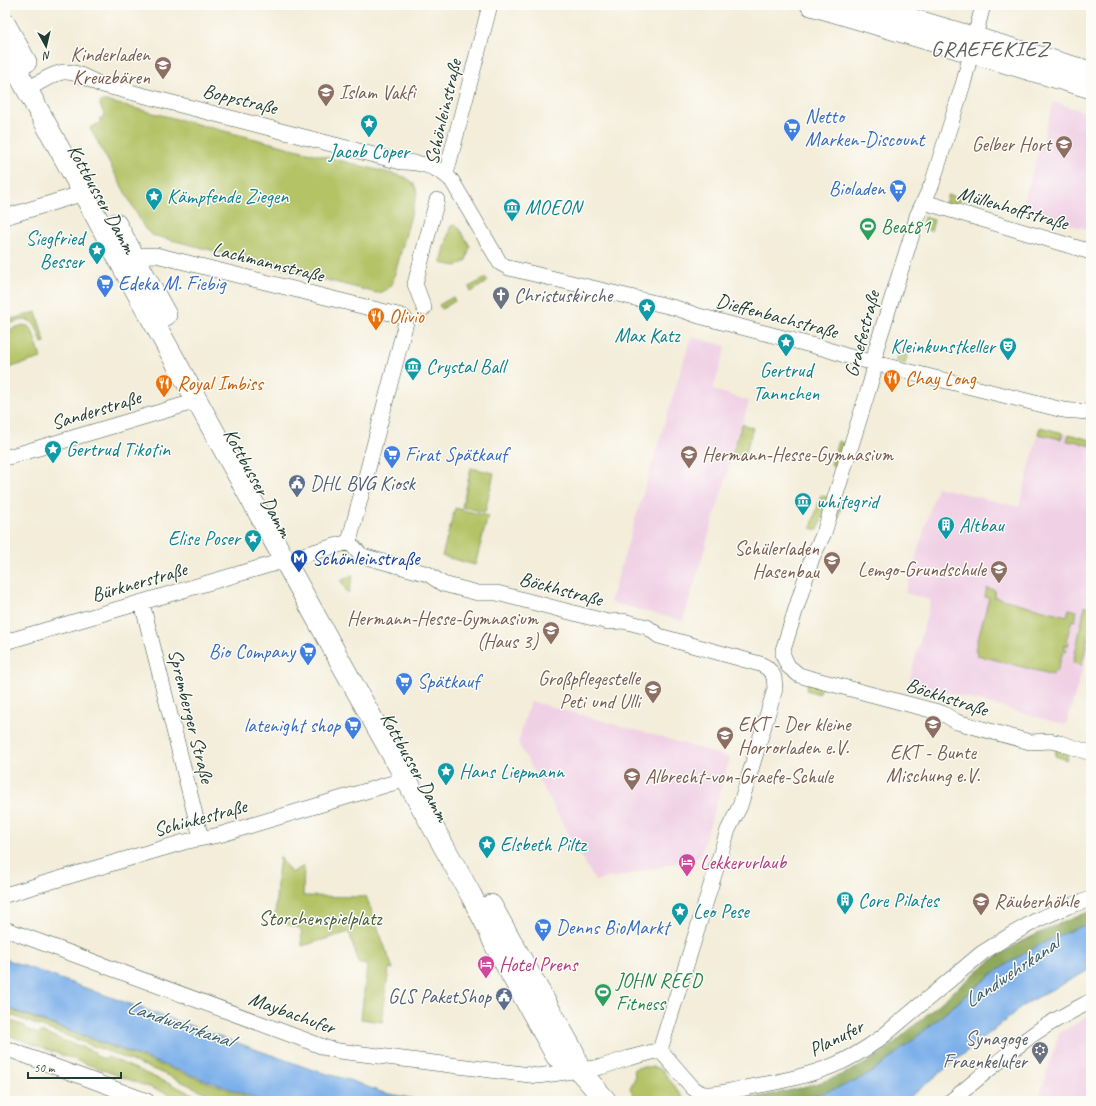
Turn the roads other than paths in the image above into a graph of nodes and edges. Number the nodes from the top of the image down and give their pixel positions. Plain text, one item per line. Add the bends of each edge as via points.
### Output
1 (490, 5) edge
2 (811, 5) edge
3 (864, 5) edge
4 (983, 5) edge
5 (5, 24) edge
6 (973, 45) junction
7 (5, 49) edge
8 (1091, 72) edge
9 (33, 87) junction
10 (1091, 88) edge
11 (446, 174) junction
12 (84, 193) junction
13 (437, 200) dead end
14 (924, 202) junction
15 (5, 218) edge
16 (1091, 252) edge
17 (127, 259) junction
18 (500, 263) joint
19 (424, 308) dead end
20 (874, 363) junction
21 (198, 401) junction
22 (1091, 413) edge
23 (5, 458) edge
24 (349, 542) junction
25 (291, 559) junction
26 (142, 603) junction
27 (5, 642) edge
28 (792, 671) joint
29 (1091, 752) edge
30 (406, 779) junction
31 (201, 838) junction
32 (5, 895) edge
33 (1091, 899) edge
34 (5, 930) edge
35 (1091, 1002) edge
36 (5, 1048) edge
37 (660, 1050) junction
38 (579, 1070) junction
39 (147, 1101) edge
40 (606, 1101) edge
41 (951, 1101) edge

1 - 11 street, Schönleinstraße
2 - 6 main road
3 - 6 main road
4 - 6 street, Graefestraße
5 - 9 main road, Kottbusser Damm
6 - 8 main road
6 - 10 main road
6 - 14 street, Graefestraße via 932,184
7 - 9 main road, Kottbusser Damm
9 - 11 street, Boppstraße via 56,74 68,72 84,76 99,84 401,162 414,162
9 - 12 main road, Kottbusser Damm
9 - 17 main road, Kottbusser Damm
11 - 18 street, Schönleinstraße
12 - 15 street
12 - 17 main road, Kottbusser Damm
13 - 19 street via 415,284
14 - 16 street, Müllenhoffstraße
14 - 20 street, Graefestraße via 917,216 876,349
17 - 21 main road, Kottbusser Damm
17 - 24 street, Lachmannstraße via 156,255 176,259 402,316 405,319
17 - 25 main road, Kottbusser Damm
18 - 20 street, Dieffenbachstraße via 509,268 676,308
20 - 22 street, Dieffenbachstraße via 1066,411
20 - 28 street, Graefestraße via 869,388 824,533 812,558 784,650 785,661
21 - 23 street, Sanderstraße
21 - 25 main road, Kottbusser Damm
24 - 25 street
24 - 37 street, Böckhstraße via 361,555 428,574 444,584 478,593 497,593 608,622 623,621 646,627 659,636 749,661 766,667 771,672 776,689 740,806 728,830
25 - 26 street, Bürknerstraße
25 - 30 main road, Kottbusser Damm
25 - 38 main road, Kottbusser Damm via 574,1053
26 - 27 street, Bürknerstraße
26 - 31 street, Spremberger Straße
28 - 29 street, Böckhstraße via 809,678 942,713 962,724 1030,742 1050,741
30 - 31 street, Schinkestraße via 219,835
30 - 38 main road, Kottbusser Damm via 556,1056
31 - 32 street, Schinkestraße
33 - 37 street, Planufer via 1044,917 993,946 972,960 872,1045 844,1061 818,1071 716,1094 704,1094 693,1088
34 - 38 street, Maybachufer via 333,1050 538,1076
35 - 41 street via 1036,1032
36 - 39 street
37 - 38 street via 608,1065
38 - 40 main road, Kottbusser Damm

